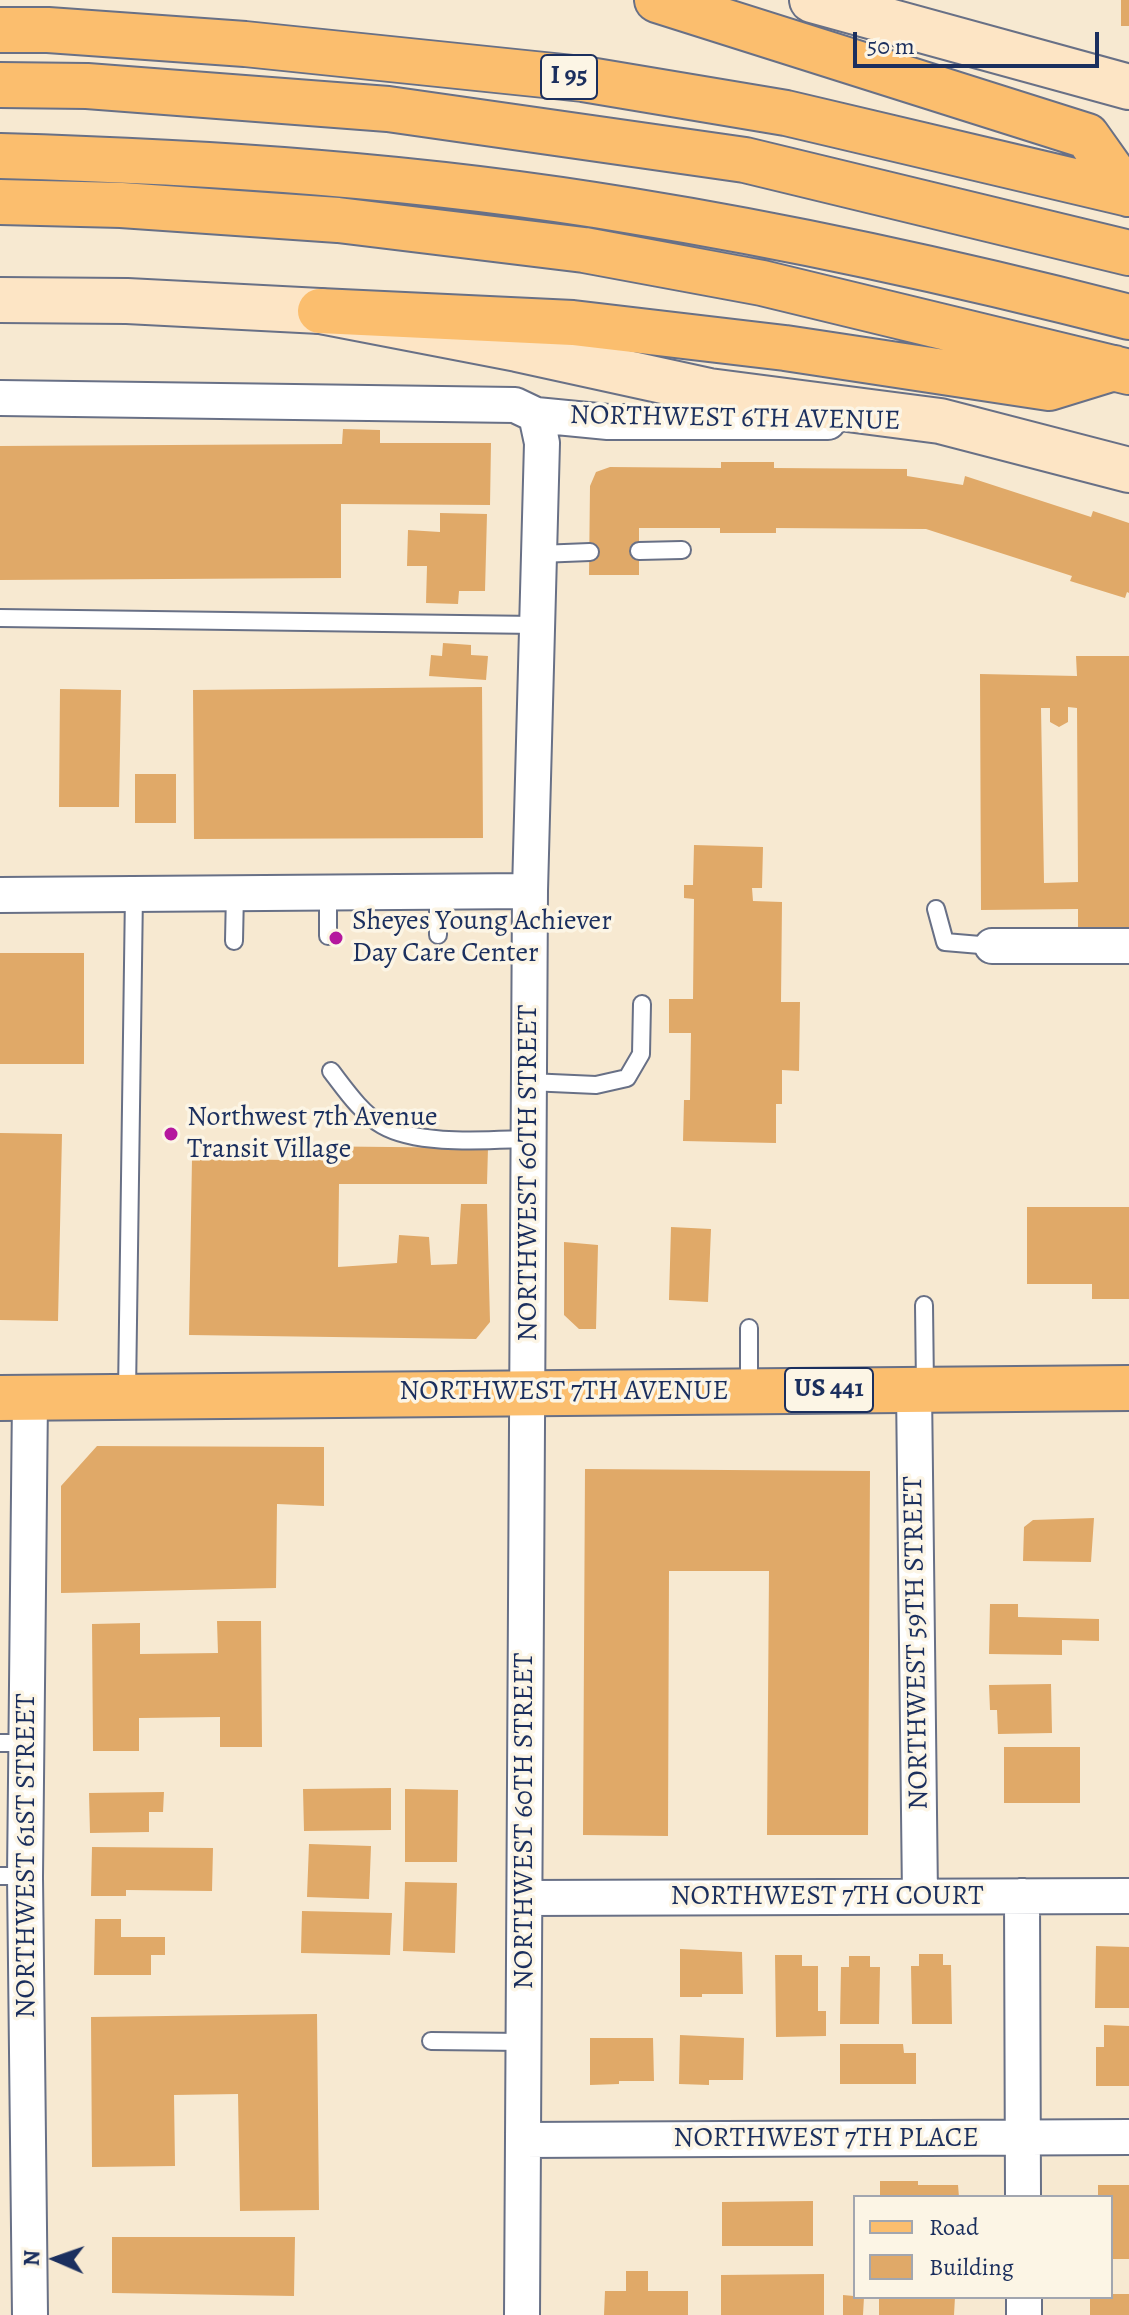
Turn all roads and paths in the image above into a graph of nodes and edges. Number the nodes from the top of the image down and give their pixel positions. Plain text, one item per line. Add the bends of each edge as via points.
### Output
1 (657, 0) edge
2 (812, 0) edge
3 (0, 30) edge
4 (0, 85) edge
5 (1129, 87) edge
6 (0, 156) edge
7 (1129, 194) edge
8 (0, 202) edge
9 (1129, 253) edge
10 (0, 300) edge
11 (320, 311) junction
12 (1129, 317) edge
13 (1121, 370) edge
14 (0, 398) edge
15 (536, 415) junction
16 (940, 421) junction
17 (1129, 470) edge
18 (682, 550) dead end
19 (639, 551) dead end
20 (590, 552) dead end
21 (539, 554) junction
22 (0, 618) edge
23 (537, 625) junction
24 (530, 891) junction
25 (235, 892) junction
26 (438, 892) junction
27 (134, 893) junction
28 (328, 893) junction
29 (0, 895) edge
30 (936, 909) dead end
31 (438, 935) dead end
32 (328, 936) dead end
33 (234, 941) dead end
34 (992, 946) joint
35 (1129, 946) edge
36 (642, 1004) dead end
37 (331, 1071) dead end
38 (529, 1082) junction
39 (529, 1139) junction
40 (924, 1305) dead end
41 (749, 1328) dead end
42 (1129, 1388) edge
43 (920, 1390) junction
44 (749, 1391) junction
45 (528, 1392) junction
46 (127, 1395) junction
47 (15, 1398) edge
48 (13, 1743) edge
49 (13, 1876) edge
50 (920, 1896) junction
51 (1022, 1896) junction
52 (1129, 1896) edge
53 (525, 1898) junction
54 (431, 2041) dead end
55 (524, 2042) junction
56 (1129, 2137) edge
57 (1023, 2138) junction
58 (523, 2140) junction
59 (1023, 2195) edge
60 (30, 2315) edge
61 (522, 2315) edge

1 - 7 main road via 1087,136
2 - 5 main road
3 - 7 main road, I 95 via 245,44 583,79 786,113
4 - 9 main road via 87,86 388,109 745,160
6 - 12 main road via 244,167 631,210 864,254
8 - 13 main road via 338,220 584,250 762,283
10 - 11 main road
11 - 13 main road via 573,323 1049,388
11 - 16 main road via 709,391
14 - 15 street, NORTHWEST 6TH AVENUE via 515,405
15 - 16 street, NORTHWEST 6TH AVENUE via 686,424
15 - 21 street, NORTHWEST 60TH STREET via 542,443
16 - 17 main road, NORTHWEST 6TH AVENUE
18 - 19 lane
20 - 21 lane
21 - 23 street, NORTHWEST 60TH STREET
22 - 23 lane
23 - 24 street, NORTHWEST 60TH STREET
24 - 26 street
24 - 38 street, NORTHWEST 60TH STREET
25 - 27 street
25 - 28 street
25 - 33 lane
26 - 28 street
26 - 31 lane
27 - 29 street
27 - 46 lane
28 - 32 lane
30 - 34 lane via 945,942
34 - 35 street
36 - 38 lane via 641,1054 627,1078 596,1085
37 - 39 lane via 382,1125 429,1140
38 - 39 street, NORTHWEST 60TH STREET
39 - 45 street, NORTHWEST 60TH STREET
40 - 43 lane
41 - 44 lane
42 - 43 main road, NORTHWEST 7TH AVENUE / US 441
43 - 44 main road, NORTHWEST 7TH AVENUE / US 441
43 - 50 street, NORTHWEST 59TH STREET
44 - 45 main road, NORTHWEST 7TH AVENUE / US 441
45 - 46 main road, NORTHWEST 7TH AVENUE / US 441
45 - 53 street, NORTHWEST 60TH STREET
46 - 47 main road, NORTHWEST 7TH AVENUE / US 441
47 - 48 street, NORTHWEST 61ST STREET
48 - 49 street, NORTHWEST 61ST STREET
49 - 60 street, NORTHWEST 61ST STREET
50 - 51 street, NORTHWEST 7TH COURT
50 - 53 street, NORTHWEST 7TH COURT
51 - 52 street, NORTHWEST 7TH COURT
51 - 57 street
53 - 55 street, NORTHWEST 60TH STREET
54 - 55 lane
55 - 58 street, NORTHWEST 60TH STREET
56 - 57 street, NORTHWEST 7TH PLACE
57 - 58 street, NORTHWEST 7TH PLACE
57 - 59 street
58 - 61 street, NORTHWEST 60TH STREET

